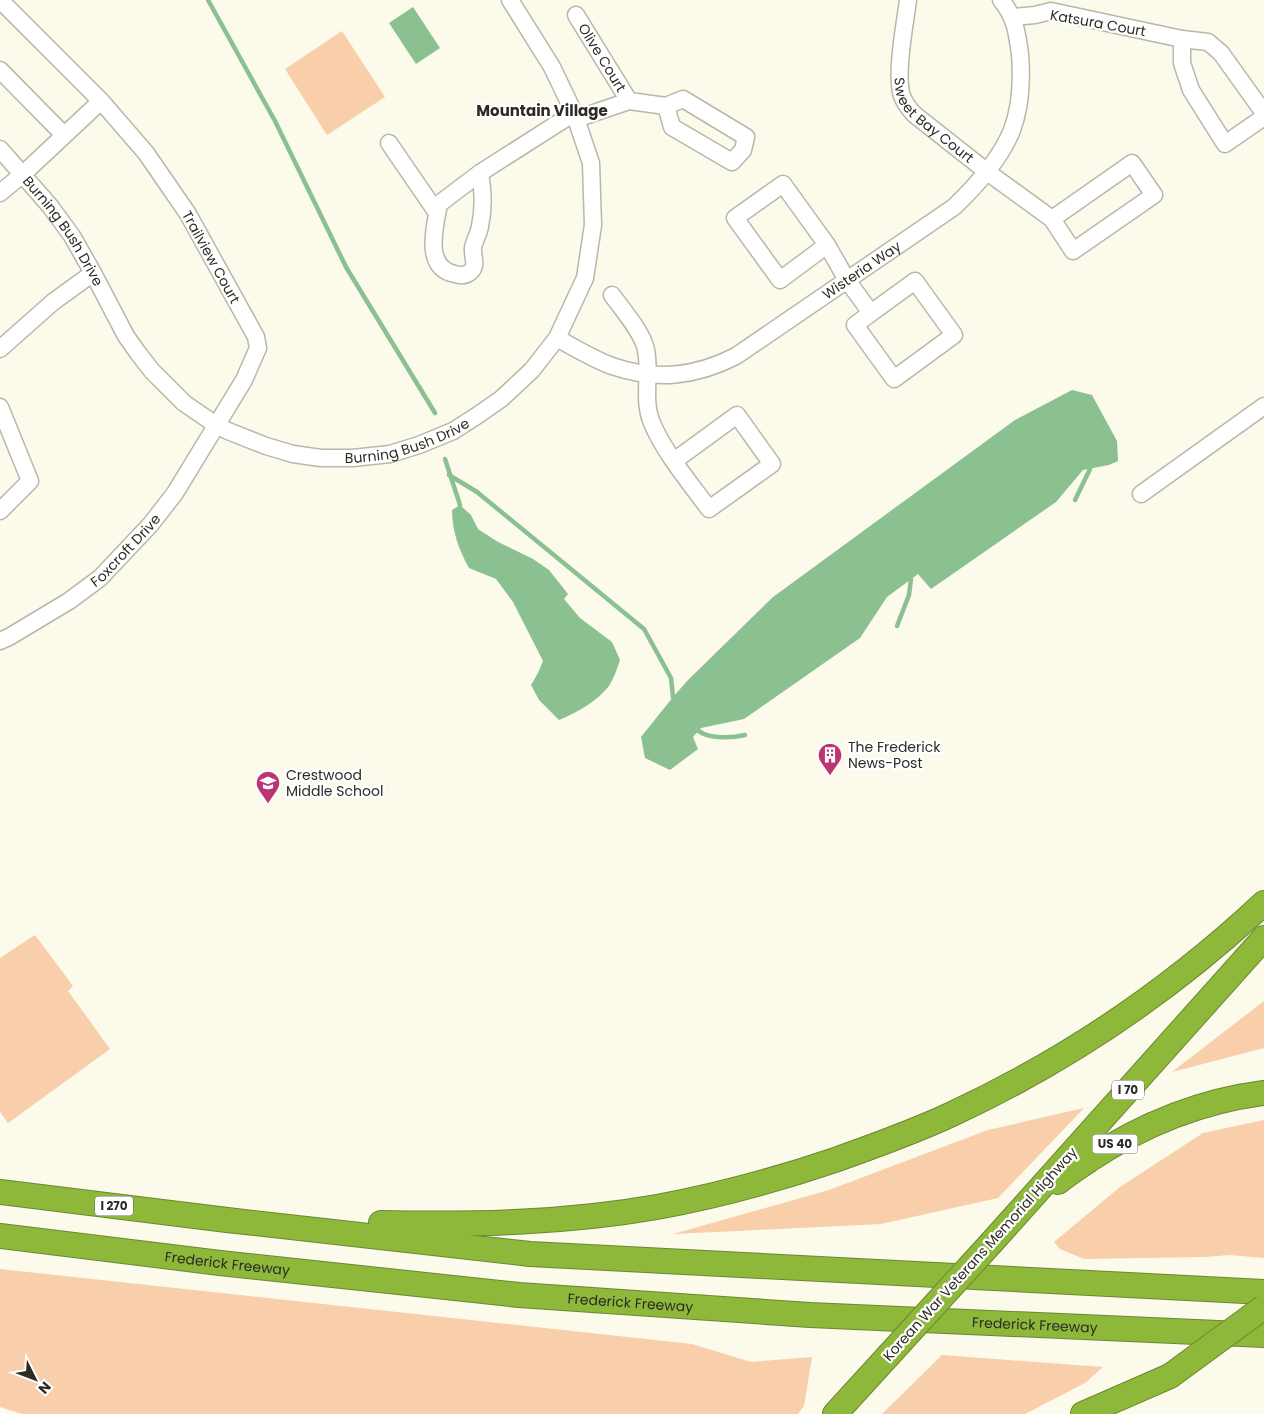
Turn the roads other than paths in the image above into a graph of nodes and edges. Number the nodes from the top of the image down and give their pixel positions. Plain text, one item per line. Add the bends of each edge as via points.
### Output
1 (0, 0) edge
2 (510, 0) edge
3 (908, 0) edge
4 (1001, 0) edge
5 (576, 15) dead end
6 (1013, 17) junction
7 (1182, 39) junction
8 (0, 70) edge
9 (101, 101) junction
10 (629, 101) junction
11 (666, 106) junction
12 (1264, 115) edge
13 (575, 116) junction
14 (64, 135) junction
15 (389, 144) dead end
16 (0, 148) edge
17 (986, 171) junction
18 (480, 173) junction
19 (23, 174) junction
20 (0, 193) edge
21 (438, 213) junction
22 (1052, 220) junction
23 (827, 245) junction
24 (93, 273) junction
25 (847, 280) junction
26 (612, 295) dead end
27 (871, 314) junction
28 (557, 338) junction
29 (0, 349) edge
30 (648, 374) junction
31 (1264, 406) edge
32 (0, 407) edge
33 (216, 425) junction
34 (674, 461) junction
35 (1141, 494) dead end
36 (0, 511) edge
37 (0, 641) edge
38 (1264, 903) edge
39 (1264, 938) edge
40 (1264, 1093) edge
41 (0, 1192) edge
42 (227, 1220) junction
43 (0, 1236) edge
44 (992, 1242) junction
45 (1264, 1291) edge
46 (1264, 1307) edge
47 (1264, 1335) edge
48 (1170, 1376) junction
49 (836, 1414) edge
50 (1083, 1414) edge
51 (1114, 1414) edge

1 - 9 street, Trailview Court
2 - 13 street, Burning Bush Drive via 552,66
3 - 17 street, Sweet Bay Court via 899,74 906,105
4 - 6 street, Wisteria Way
5 - 10 street, Olive Court
6 - 7 street, Katsura Court via 1052,12
6 - 17 street, Wisteria Way via 1021,71 1018,106 1012,130
7 - 12 street, Katsura Court via 1208,42 1221,53
7 - 12 street, Katsura Court via 1182,63 1191,90 1225,144
8 - 14 street
9 - 14 street
9 - 33 street, Trailview Court via 146,153 188,214 256,337 258,348 254,360
10 - 11 street
10 - 13 street
11 - 11 street via 683,100 746,137 743,150 732,162 672,127
13 - 18 street
13 - 28 street, Burning Bush Drive via 591,164 593,226 585,278
14 - 19 street
15 - 21 street
16 - 19 street, Burning Bush Drive
17 - 22 street, Sweet Bay Court
17 - 25 street, Wisteria Way via 954,207
18 - 21 street via 439,204
18 - 21 street via 484,194 480,228 473,247 474,267 470,273 463,276 452,274 438,264 434,246
19 - 20 street
19 - 24 street, Burning Bush Drive via 72,236
22 - 22 street, Sweet Bay Court via 1074,251 1154,195 1132,163
23 - 23 street via 782,184 735,218 780,280
23 - 25 street
24 - 29 street via 53,302
24 - 33 street, Burning Bush Drive via 126,336 147,365 184,403
25 - 27 street
25 - 30 street, Wisteria Way via 718,365 691,373
26 - 30 street via 640,335 646,349
27 - 27 street via 855,325 894,379 954,335 915,281
28 - 30 street, Wisteria Way via 614,366
28 - 33 street, Burning Bush Drive via 532,370 501,399 453,431 390,454 321,458 293,454
30 - 34 street via 647,402 651,421
31 - 35 street
32 - 36 street via 30,481
33 - 37 street, Foxcroft Drive via 175,493 107,571 69,601
34 - 34 street via 709,509 772,464 737,416
38 - 42 highway via 1187,970 1128,1013 1014,1083 889,1141 796,1173 730,1192 655,1207 508,1223
39 - 44 highway, Korean War Veterans Memorial Highway / I 70
40 - 44 highway, US 40 via 1213,1103 1138,1131 1064,1177
41 - 42 highway, I 270
42 - 45 highway via 530,1254
43 - 47 highway, Frederick Freeway via 519,1295 810,1315
44 - 49 highway, Korean War Veterans Memorial Highway / I 70, bridge
46 - 48 highway, bridge
48 - 50 highway
48 - 51 highway

